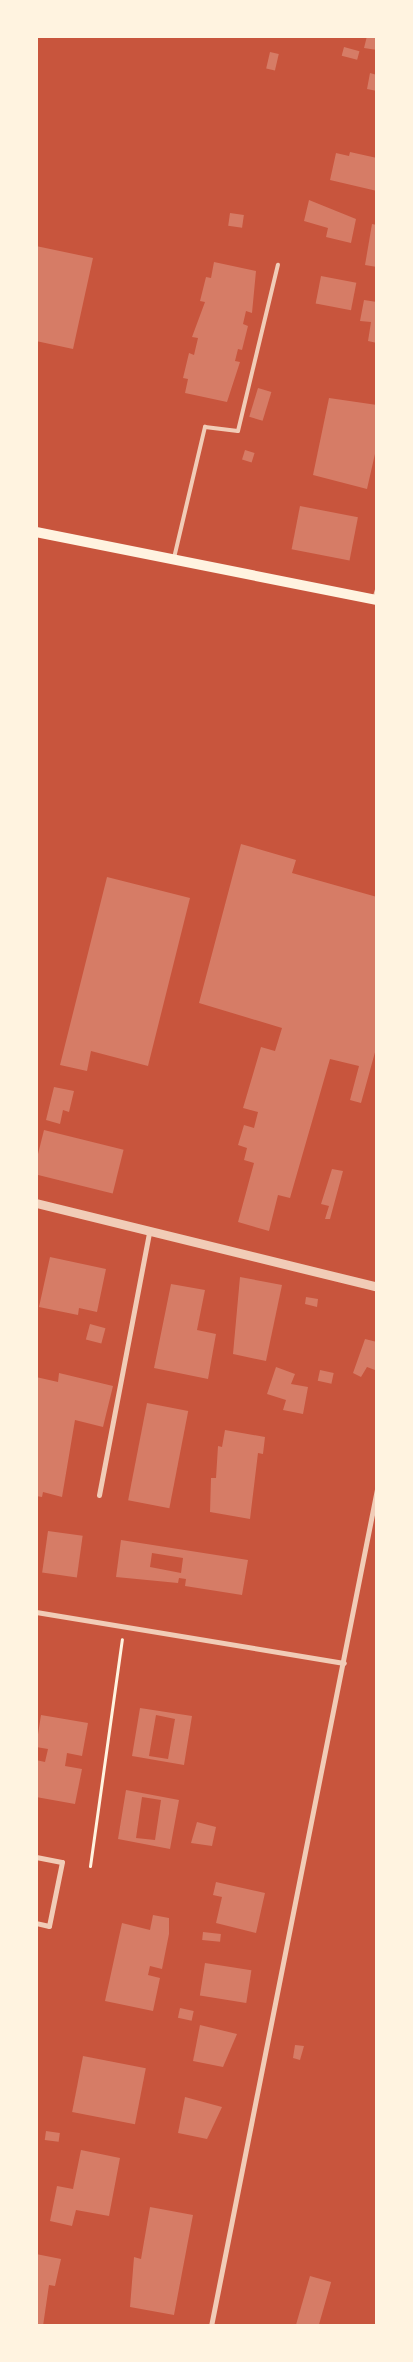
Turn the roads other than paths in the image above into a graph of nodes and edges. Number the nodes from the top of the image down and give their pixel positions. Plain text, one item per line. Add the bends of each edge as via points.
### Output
1 (278, 265) dead end
2 (36, 532) edge
3 (174, 558) junction
4 (376, 596) edge
5 (36, 1203) edge
6 (149, 1232) junction
7 (377, 1287) edge
8 (377, 1489) edge
9 (99, 1495) dead end
10 (36, 1612) edge
11 (344, 1663) junction
12 (36, 1857) edge
13 (36, 1924) edge
14 (211, 2326) edge

1 - 3 lane via 238,431 205,427
2 - 3 main road
3 - 4 main road
5 - 6 street
6 - 7 street
6 - 9 street
8 - 11 street
10 - 11 street
11 - 14 street
12 - 13 street via 62,1862 49,1926

